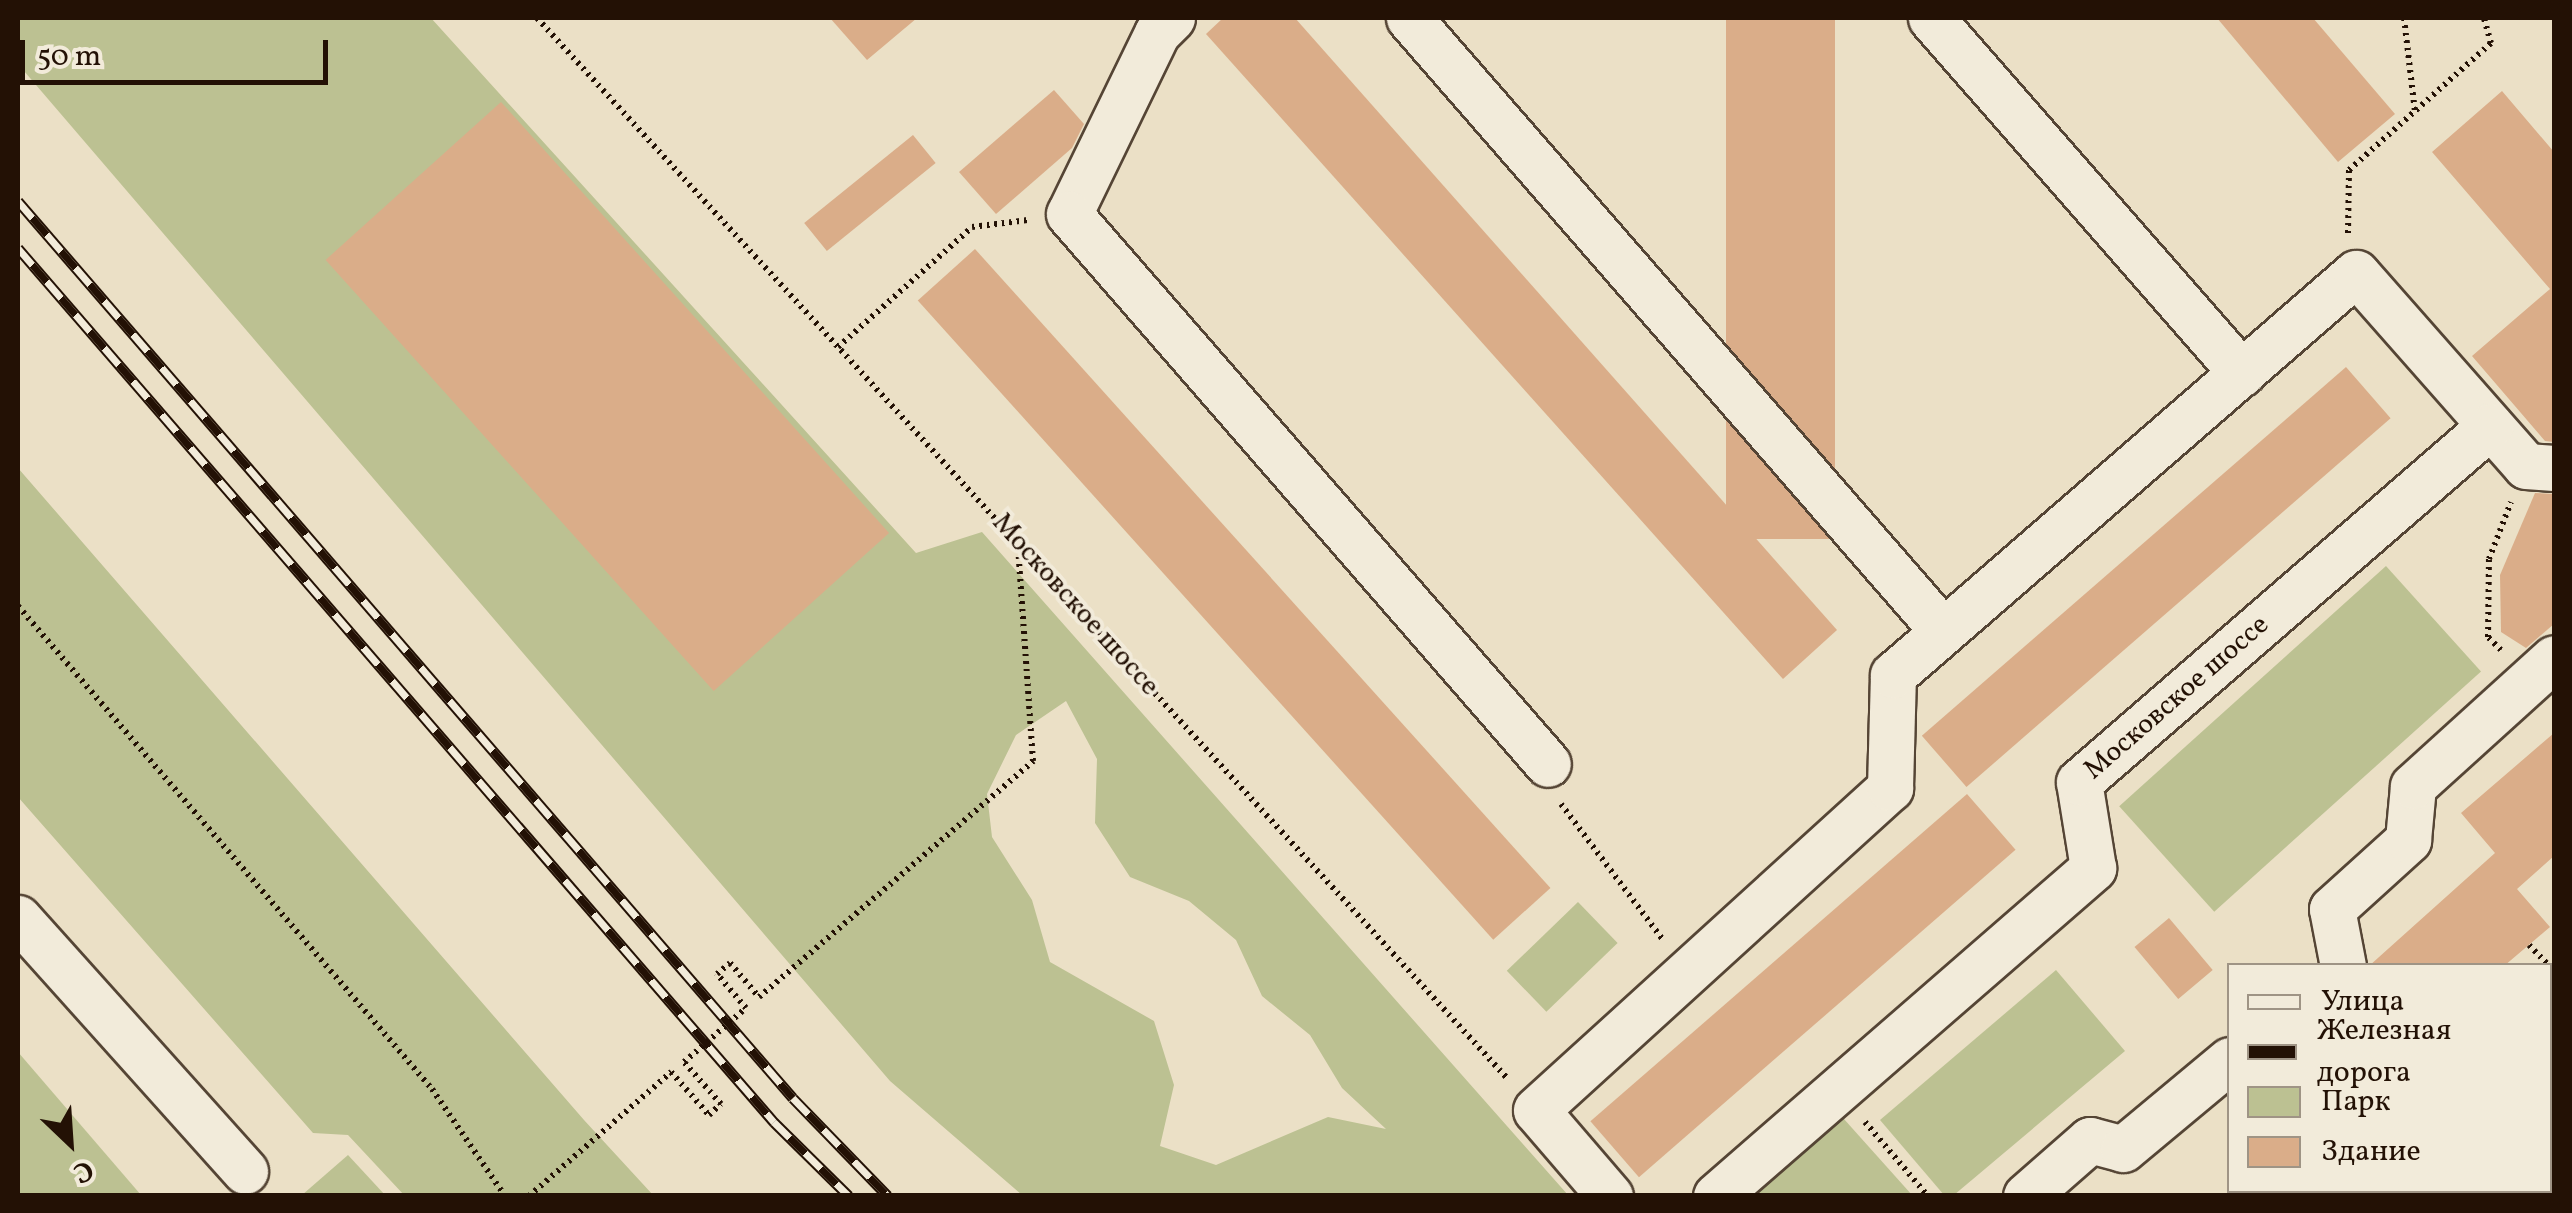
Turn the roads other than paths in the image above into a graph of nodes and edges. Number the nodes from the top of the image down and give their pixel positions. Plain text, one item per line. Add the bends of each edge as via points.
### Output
1 (1409, 18) edge
2 (1931, 18) edge
3 (1165, 25) edge
4 (2242, 372) junction
5 (2490, 426) junction
6 (2540, 467) edge
7 (1943, 631) junction
8 (2542, 669) edge
9 (1548, 764) road end
10 (18, 918) edge
11 (2346, 963) edge
12 (2227, 1062) edge
13 (245, 1171) dead end
14 (1610, 1196) edge
15 (1716, 1196) edge
16 (2026, 1196) edge

1 - 7 lane
2 - 4 lane
3 - 9 lane via 1069,214
4 - 5 lane via 2356,273
4 - 7 lane
5 - 6 lane
5 - 15 lane, Московское шоссе via 2079,782 2093,868
7 - 14 lane via 1893,674 1890,788 1536,1110
8 - 11 lane via 2414,786 2408,840 2332,909
10 - 13 lane
12 - 16 lane via 2123,1148 2090,1140

